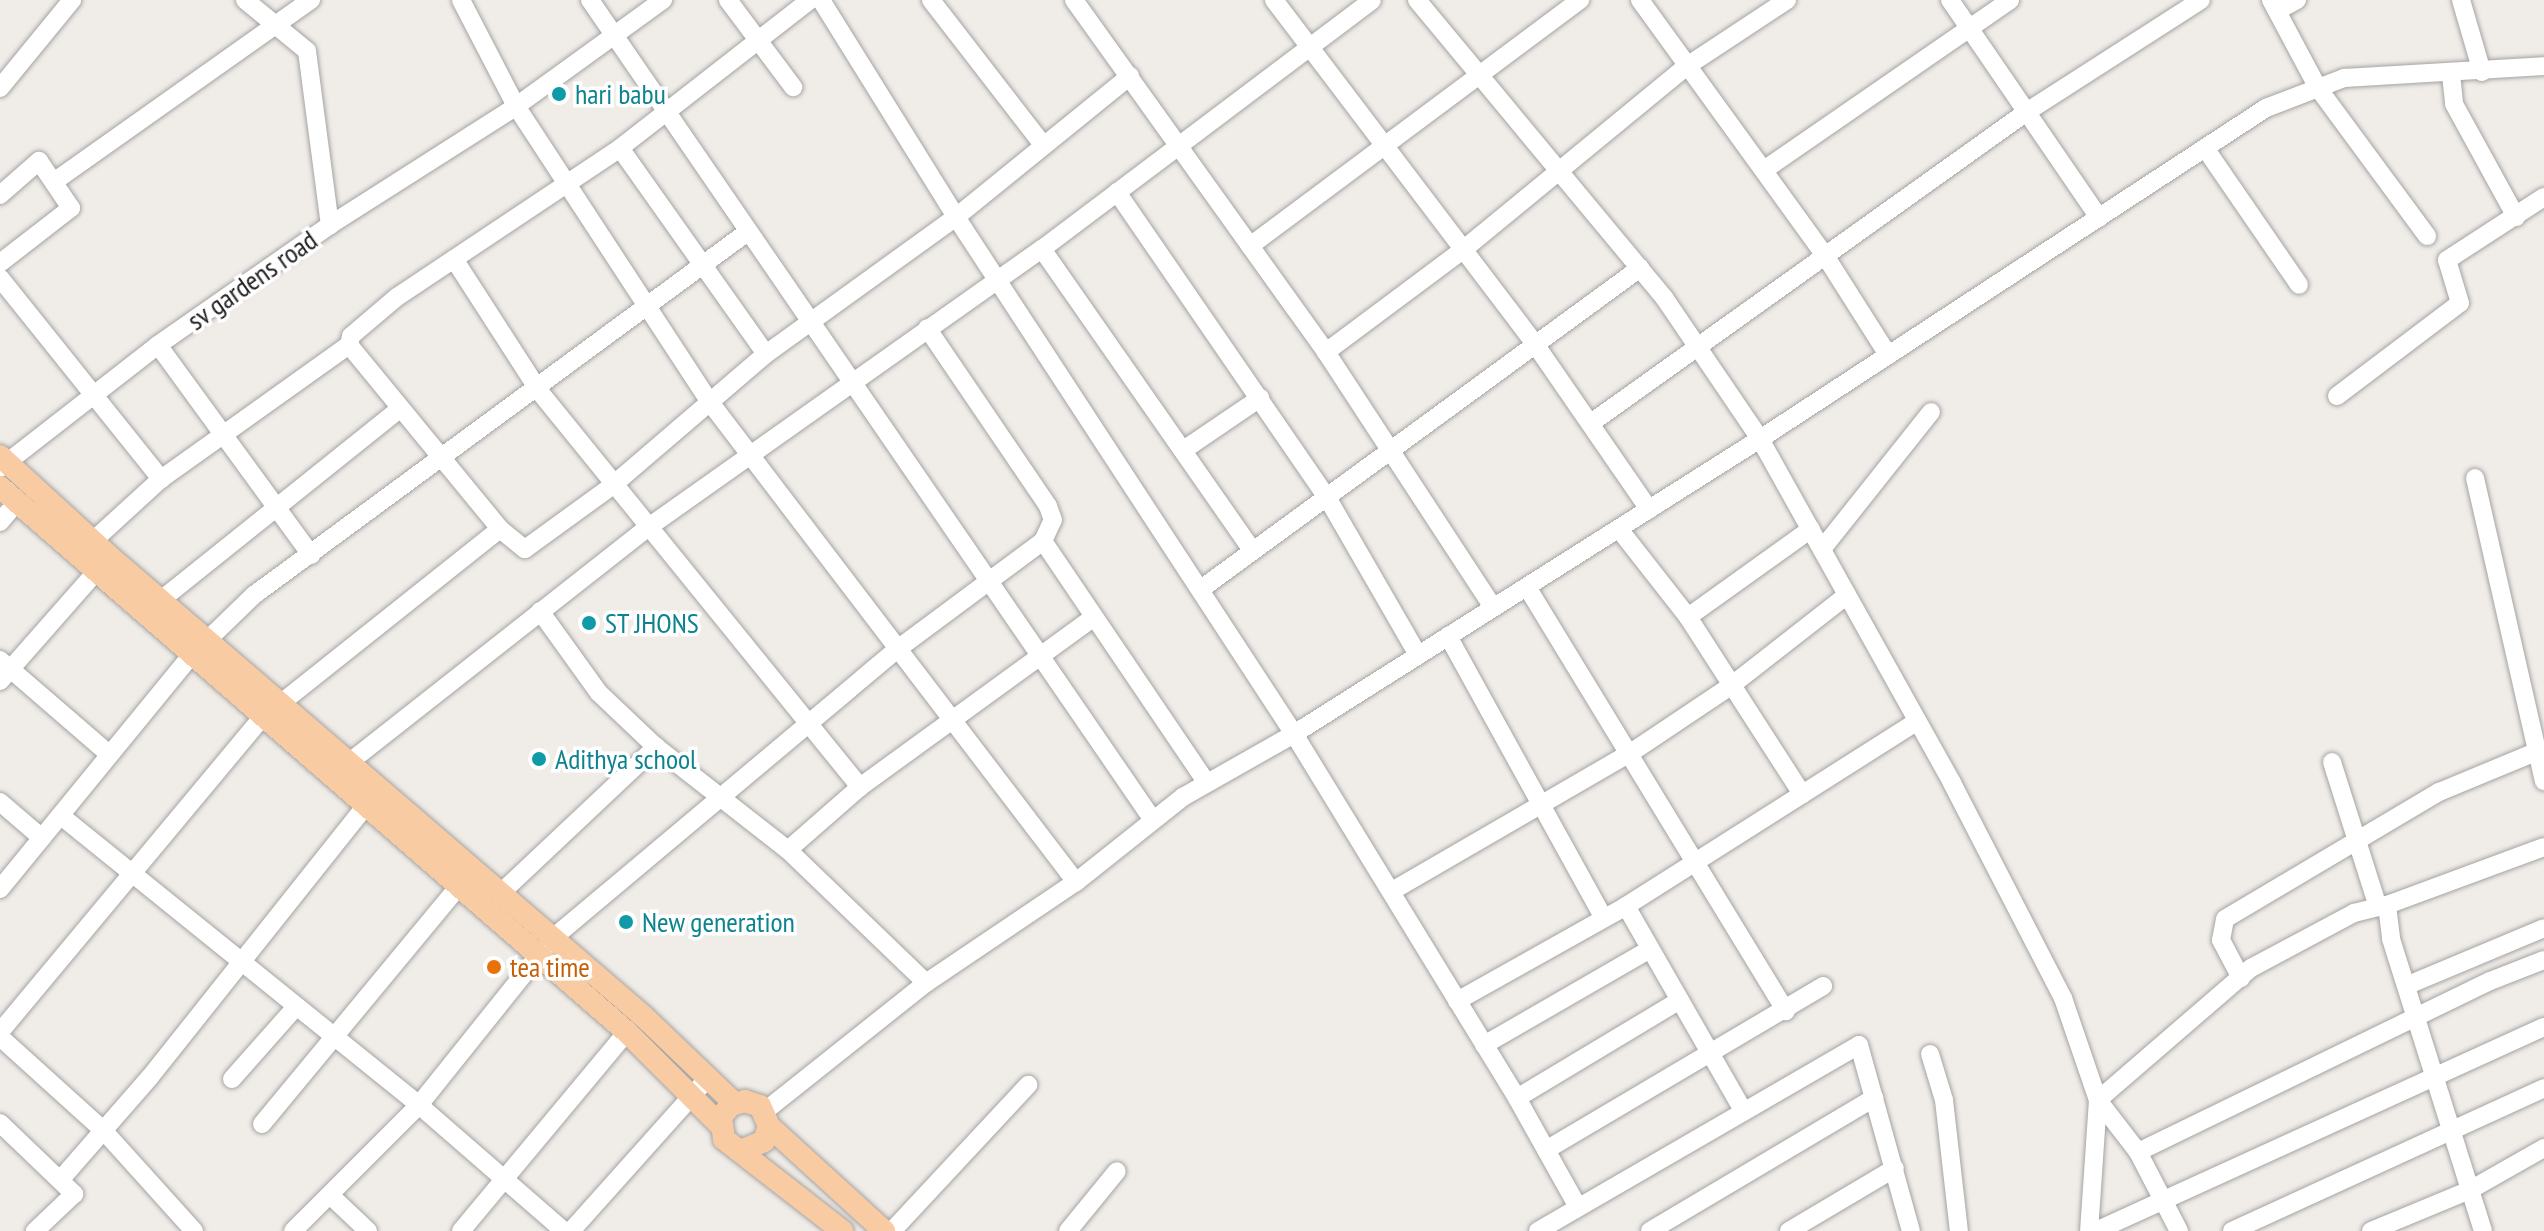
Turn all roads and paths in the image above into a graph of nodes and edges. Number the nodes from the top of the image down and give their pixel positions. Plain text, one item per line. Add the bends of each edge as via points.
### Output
1 (72, 0) edge
2 (245, 0) edge
3 (311, 0) edge
4 (461, 0) edge
5 (590, 0) edge
6 (663, 0) edge
7 (728, 0) edge
8 (810, 0) edge
9 (821, 0) edge
10 (931, 0) edge
11 (1074, 0) edge
12 (1274, 0) edge
13 (1372, 0) edge
14 (1417, 0) edge
15 (1580, 0) edge
16 (1640, 0) edge
17 (1787, 0) edge
18 (1950, 0) edge
19 (2010, 0) edge
20 (2201, 0) edge
21 (2297, 0) edge
22 (2461, 0) edge
23 (2274, 6) edge
24 (272, 23) junction
25 (1969, 28) junction
26 (612, 38) junction
27 (758, 41) junction
28 (1309, 47) junction
29 (1687, 66) junction
30 (2544, 66) edge
31 (2482, 72) junction
32 (1479, 74) junction
33 (2451, 74) junction
34 (1130, 76) junction
35 (793, 87) dead end
36 (0, 88) edge
37 (2318, 88) junction
38 (516, 107) junction
39 (2025, 113) junction
40 (666, 114) junction
41 (1043, 145) junction
42 (1387, 147) junction
43 (620, 148) junction
44 (1177, 148) junction
45 (2205, 148) junction
46 (1559, 167) junction
47 (1764, 170) junction
48 (55, 181) junction
49 (566, 186) junction
50 (1117, 192) junction
51 (0, 195) edge
52 (2544, 197) edge
53 (956, 217) junction
54 (2516, 217) junction
55 (2099, 218) junction
56 (330, 225) junction
57 (746, 233) junction
58 (2427, 236) dead end
59 (1250, 246) junction
60 (1042, 249) junction
61 (1464, 249) junction
62 (1824, 254) junction
63 (454, 259) junction
64 (0, 263) edge
65 (704, 264) junction
66 (1640, 268) junction
67 (0, 278) edge
68 (999, 280) junction
69 (2299, 285) dead end
70 (645, 308) junction
71 (811, 324) junction
72 (927, 328) junction
73 (1535, 344) junction
74 (158, 345) junction
75 (349, 345) junction
76 (1694, 345) junction
77 (1326, 352) junction
78 (766, 354) junction
79 (1888, 355) junction
80 (852, 384) junction
81 (539, 391) junction
82 (92, 394) junction
83 (2337, 396) dead end
84 (1260, 398) junction
85 (709, 401) junction
86 (398, 410) junction
87 (1931, 412) dead end
88 (1591, 423) junction
89 (222, 438) junction
90 (1760, 439) junction
91 (1185, 449) junction
92 (1392, 451) junction
93 (750, 453) junction
94 (444, 460) junction
95 (2, 462) edge
96 (2475, 478) dead end
97 (161, 479) junction
98 (613, 485) junction
99 (8, 495) edge
100 (1328, 499) junction
101 (274, 508) junction
102 (1649, 509) junction
103 (0, 522) edge
104 (500, 529) junction
105 (646, 529) junction
106 (1619, 529) junction
107 (1811, 529) junction
108 (93, 541) junction
109 (1043, 541) junction
110 (1822, 549) junction
111 (1252, 550) junction
112 (311, 555) junction
113 (94, 574) junction
114 (990, 579) junction
115 (1527, 587) junction
116 (1201, 589) junction
117 (1847, 595) junction
118 (161, 600) junction
119 (1493, 607) junction
120 (540, 611) junction
121 (1688, 617) junction
122 (1091, 619) junction
123 (1448, 636) junction
124 (206, 639) junction
125 (899, 648) junction
126 (1042, 652) junction
127 (1418, 655) junction
128 (191, 656) junction
129 (3, 670) edge
130 (1732, 685) junction
131 (271, 710) junction
132 (955, 720) junction
133 (1917, 721) junction
134 (810, 723) junction
135 (1294, 734) junction
136 (656, 747) junction
137 (2538, 751) junction
138 (1632, 752) junction
139 (109, 754) junction
140 (351, 761) junction
141 (2332, 762) dead end
142 (2544, 781) edge
143 (1207, 783) junction
144 (860, 787) junction
145 (1802, 794) junction
146 (720, 800) junction
147 (0, 802) edge
148 (366, 805) junction
149 (1543, 807) junction
150 (61, 816) junction
151 (1153, 820) junction
152 (42, 838) junction
153 (2357, 843) junction
154 (2544, 847) edge
155 (788, 850) junction
156 (1696, 862) junction
157 (134, 875) junction
158 (1076, 882) junction
159 (459, 886) junction
160 (0, 889) edge
161 (1392, 891) junction
162 (502, 892) junction
163 (1626, 906) junction
164 (2382, 906) junction
165 (1603, 917) junction
166 (2544, 928) edge
167 (553, 938) junction
168 (1650, 949) junction
169 (537, 955) junction
170 (2544, 960) edge
171 (241, 961) junction
172 (2241, 978) junction
173 (926, 983) junction
174 (2408, 985) junction
175 (1823, 986) dead end
176 (1680, 1000) junction
177 (1457, 1001) junction
178 (294, 1009) junction
179 (1786, 1011) junction
180 (2420, 1018) junction
181 (2544, 1027) edge
182 (627, 1032) junction
183 (0, 1034) edge
184 (334, 1039) junction
185 (1484, 1045) junction
186 (1930, 1054) dead end
187 (1711, 1055) junction
188 (2435, 1074) junction
189 (232, 1079) dead end
190 (706, 1080) junction
191 (1028, 1085) dead end
192 (2544, 1088) edge
193 (690, 1097) junction
194 (1517, 1098) junction
195 (1874, 1098) junction
196 (2098, 1100) junction
197 (734, 1103) junction
198 (419, 1105) junction
199 (1743, 1110) junction
200 (767, 1119) junction
201 (262, 1124) dead end
202 (720, 1125) junction
203 (2452, 1126) junction
204 (103, 1130) junction
205 (4, 1134) edge
206 (2544, 1148) edge
207 (743, 1150) junction
208 (1546, 1150) junction
209 (2138, 1152) junction
210 (1895, 1168) junction
211 (1117, 1171) dead end
212 (61, 1179) junction
213 (502, 1181) junction
214 (2470, 1188) junction
215 (331, 1196) junction
216 (2164, 1198) junction
217 (1578, 1207) junction
218 (35, 1231) edge
219 (194, 1231) edge
220 (293, 1231) edge
221 (368, 1231) edge
222 (461, 1231) edge
223 (564, 1231) edge
224 (571, 1231) edge
225 (842, 1231) edge
226 (884, 1231) edge
227 (892, 1231) edge
228 (1068, 1231) edge
229 (1538, 1231) edge
230 (1650, 1231) edge
231 (1789, 1231) edge
232 (1911, 1231) edge
233 (1959, 1231) edge
234 (2089, 1231) edge
235 (2096, 1231) edge
236 (2179, 1231) edge
237 (2232, 1231) edge
238 (2371, 1231) edge
239 (2483, 1231) edge

1 - 36 street
2 - 24 street
3 - 24 street
4 - 38 street
5 - 26 street
6 - 26 street, sv gardens road
7 - 27 street
8 - 27 street
9 - 53 street
10 - 41 street
11 - 34 street
12 - 28 street
13 - 28 street
14 - 32 street
15 - 32 street
16 - 29 street
17 - 29 street
18 - 25 street
19 - 25 street
20 - 39 street
21 - 23 street
22 - 31 street
23 - 37 street
24 - 48 street
24 - 56 street via 307,51
25 - 39 street
25 - 47 street
26 - 38 street, sv gardens road
26 - 40 street
27 - 35 street
27 - 40 street
28 - 42 street
28 - 44 street
29 - 46 street
29 - 47 street
30 - 31 street
31 - 33 street
32 - 42 street
32 - 46 street
33 - 37 street via 2344,78
33 - 54 street via 2454,104
34 - 41 street
34 - 44 street
37 - 45 street via 2266,108
37 - 58 street
38 - 49 street
38 - 56 street, sv gardens road
39 - 55 street
39 - 62 street
40 - 43 street
40 - 57 street
41 - 53 street
42 - 59 street
42 - 61 street
43 - 49 street
43 - 65 street
44 - 50 street
44 - 59 street
45 - 55 street
45 - 69 street
46 - 61 street
46 - 66 street
47 - 62 street
48 - 51 street via 39,161
48 - 64 street via 71,208
49 - 63 street
49 - 70 street
50 - 60 street
50 - 84 street
52 - 54 street
53 - 68 street
53 - 71 street
54 - 83 street via 2447,260 2460,303
55 - 79 street
56 - 74 street, sv gardens road
57 - 65 street
57 - 71 street
59 - 77 street
60 - 68 street
60 - 91 street
61 - 73 street
61 - 77 street
62 - 76 street
62 - 79 street
63 - 75 street via 397,297 351,336
63 - 81 street
65 - 70 street
65 - 78 street
66 - 73 street
66 - 76 street
67 - 82 street
68 - 72 street
68 - 116 street
70 - 81 street
70 - 85 street
71 - 78 street
71 - 80 street
72 - 80 street
72 - 109 street via 1048,506 1053,520
73 - 88 street
73 - 92 street
74 - 82 street, sv gardens road
74 - 89 street
75 - 86 street
75 - 89 street
76 - 88 street
76 - 90 street
77 - 92 street
78 - 85 street
79 - 90 street
80 - 93 street
80 - 114 street
81 - 94 street
81 - 98 street
82 - 95 street, sv gardens road
82 - 97 street
84 - 91 street
84 - 100 street
85 - 93 street
85 - 98 street
86 - 94 street
86 - 101 street
87 - 110 street
88 - 102 street
89 - 97 street
89 - 101 street
90 - 102 street
90 - 107 street
91 - 111 street
92 - 100 street
92 - 119 street
93 - 105 street
93 - 125 street
94 - 104 street
94 - 112 street
95 - 108 main road
96 - 137 street
97 - 108 street
98 - 104 street via 525,549
98 - 105 street
99 - 103 street
99 - 113 main road
100 - 111 street
100 - 127 street
101 - 112 street
101 - 118 street
102 - 106 street
104 - 131 street
105 - 120 street
105 - 134 street
106 - 115 street
106 - 121 street
107 - 110 street
107 - 121 street
108 - 118 main road
109 - 114 street
109 - 122 street
110 - 117 street
111 - 116 street
112 - 124 street via 254,595
113 - 128 main road
113 - 129 street
114 - 125 street
114 - 126 street
115 - 119 street
115 - 138 street
116 - 135 street
117 - 130 street
117 - 133 street
118 - 124 main road
119 - 123 street
120 - 136 street via 599,693
120 - 140 street
121 - 130 street
122 - 126 street
122 - 143 street
123 - 127 street
123 - 149 street
124 - 128 street
124 - 131 main road
125 - 132 street
125 - 134 street
126 - 132 street
126 - 151 street
127 - 135 street
128 - 131 main road
128 - 139 street
129 - 139 street
130 - 138 street
130 - 145 street
131 - 140 main road
131 - 148 main road
131 - 157 street
132 - 144 street
132 - 158 street
133 - 145 street
133 - 196 street via 2063,998
134 - 144 street
134 - 146 street
135 - 143 street
135 - 161 street
136 - 146 street
136 - 162 street
137 - 142 street
137 - 153 street via 2439,792
138 - 149 street
138 - 156 street
139 - 150 street
140 - 162 main road
141 - 153 street
143 - 151 street
144 - 155 street
145 - 156 street
146 - 155 street
146 - 167 street
147 - 152 street
148 - 159 main road
148 - 171 street
149 - 161 street
149 - 165 street
150 - 152 street
150 - 157 street
151 - 158 street
152 - 160 street
153 - 164 street
153 - 172 street via 2225,919 2221,940
154 - 164 street
155 - 173 street
156 - 163 street
156 - 179 street
157 - 171 street
157 - 183 street
158 - 173 street
159 - 169 main road
159 - 184 street
161 - 177 street
162 - 167 main road
163 - 165 street
163 - 168 street
164 - 172 street via 2354,913
164 - 174 street
165 - 177 street
166 - 174 street
167 - 169 street
167 - 190 main road via 643,1016
168 - 176 street
168 - 185 street
169 - 182 main road
169 - 198 street
170 - 180 street
171 - 178 street
171 - 204 street
172 - 196 street
173 - 200 street
174 - 180 street
175 - 179 street
176 - 187 street
176 - 194 street
177 - 185 street
178 - 184 street
178 - 189 street
179 - 187 street
180 - 188 street
180 - 209 street
181 - 188 street
182 - 193 main road
182 - 213 street
183 - 204 street
184 - 198 street
184 - 201 street
185 - 194 street
186 - 233 street via 1944,1100
187 - 199 street
187 - 208 street
188 - 203 street
188 - 216 street
190 - 193 street
190 - 197 main road
191 - 227 street
192 - 203 street
193 - 202 main road
193 - 224 street
194 - 208 street
195 - 199 street via 1859,1045
195 - 210 street
195 - 230 street
196 - 209 street
196 - 234 street
197 - 200 main road via 753,1102
197 - 202 main road
198 - 213 street
198 - 215 street
199 - 217 street
200 - 207 main road via 764,1141
200 - 226 main road
202 - 207 main road via 729,1145
203 - 214 street
203 - 237 street
204 - 212 street
204 - 219 street
205 - 212 street
206 - 214 street
207 - 225 main road
208 - 217 street
209 - 216 street
210 - 231 street
210 - 232 street
211 - 228 street
212 - 218 street via 74,1194
213 - 222 street
213 - 223 street
214 - 238 street
214 - 239 street
215 - 220 street
215 - 221 street
216 - 235 street
216 - 236 street
217 - 229 street

